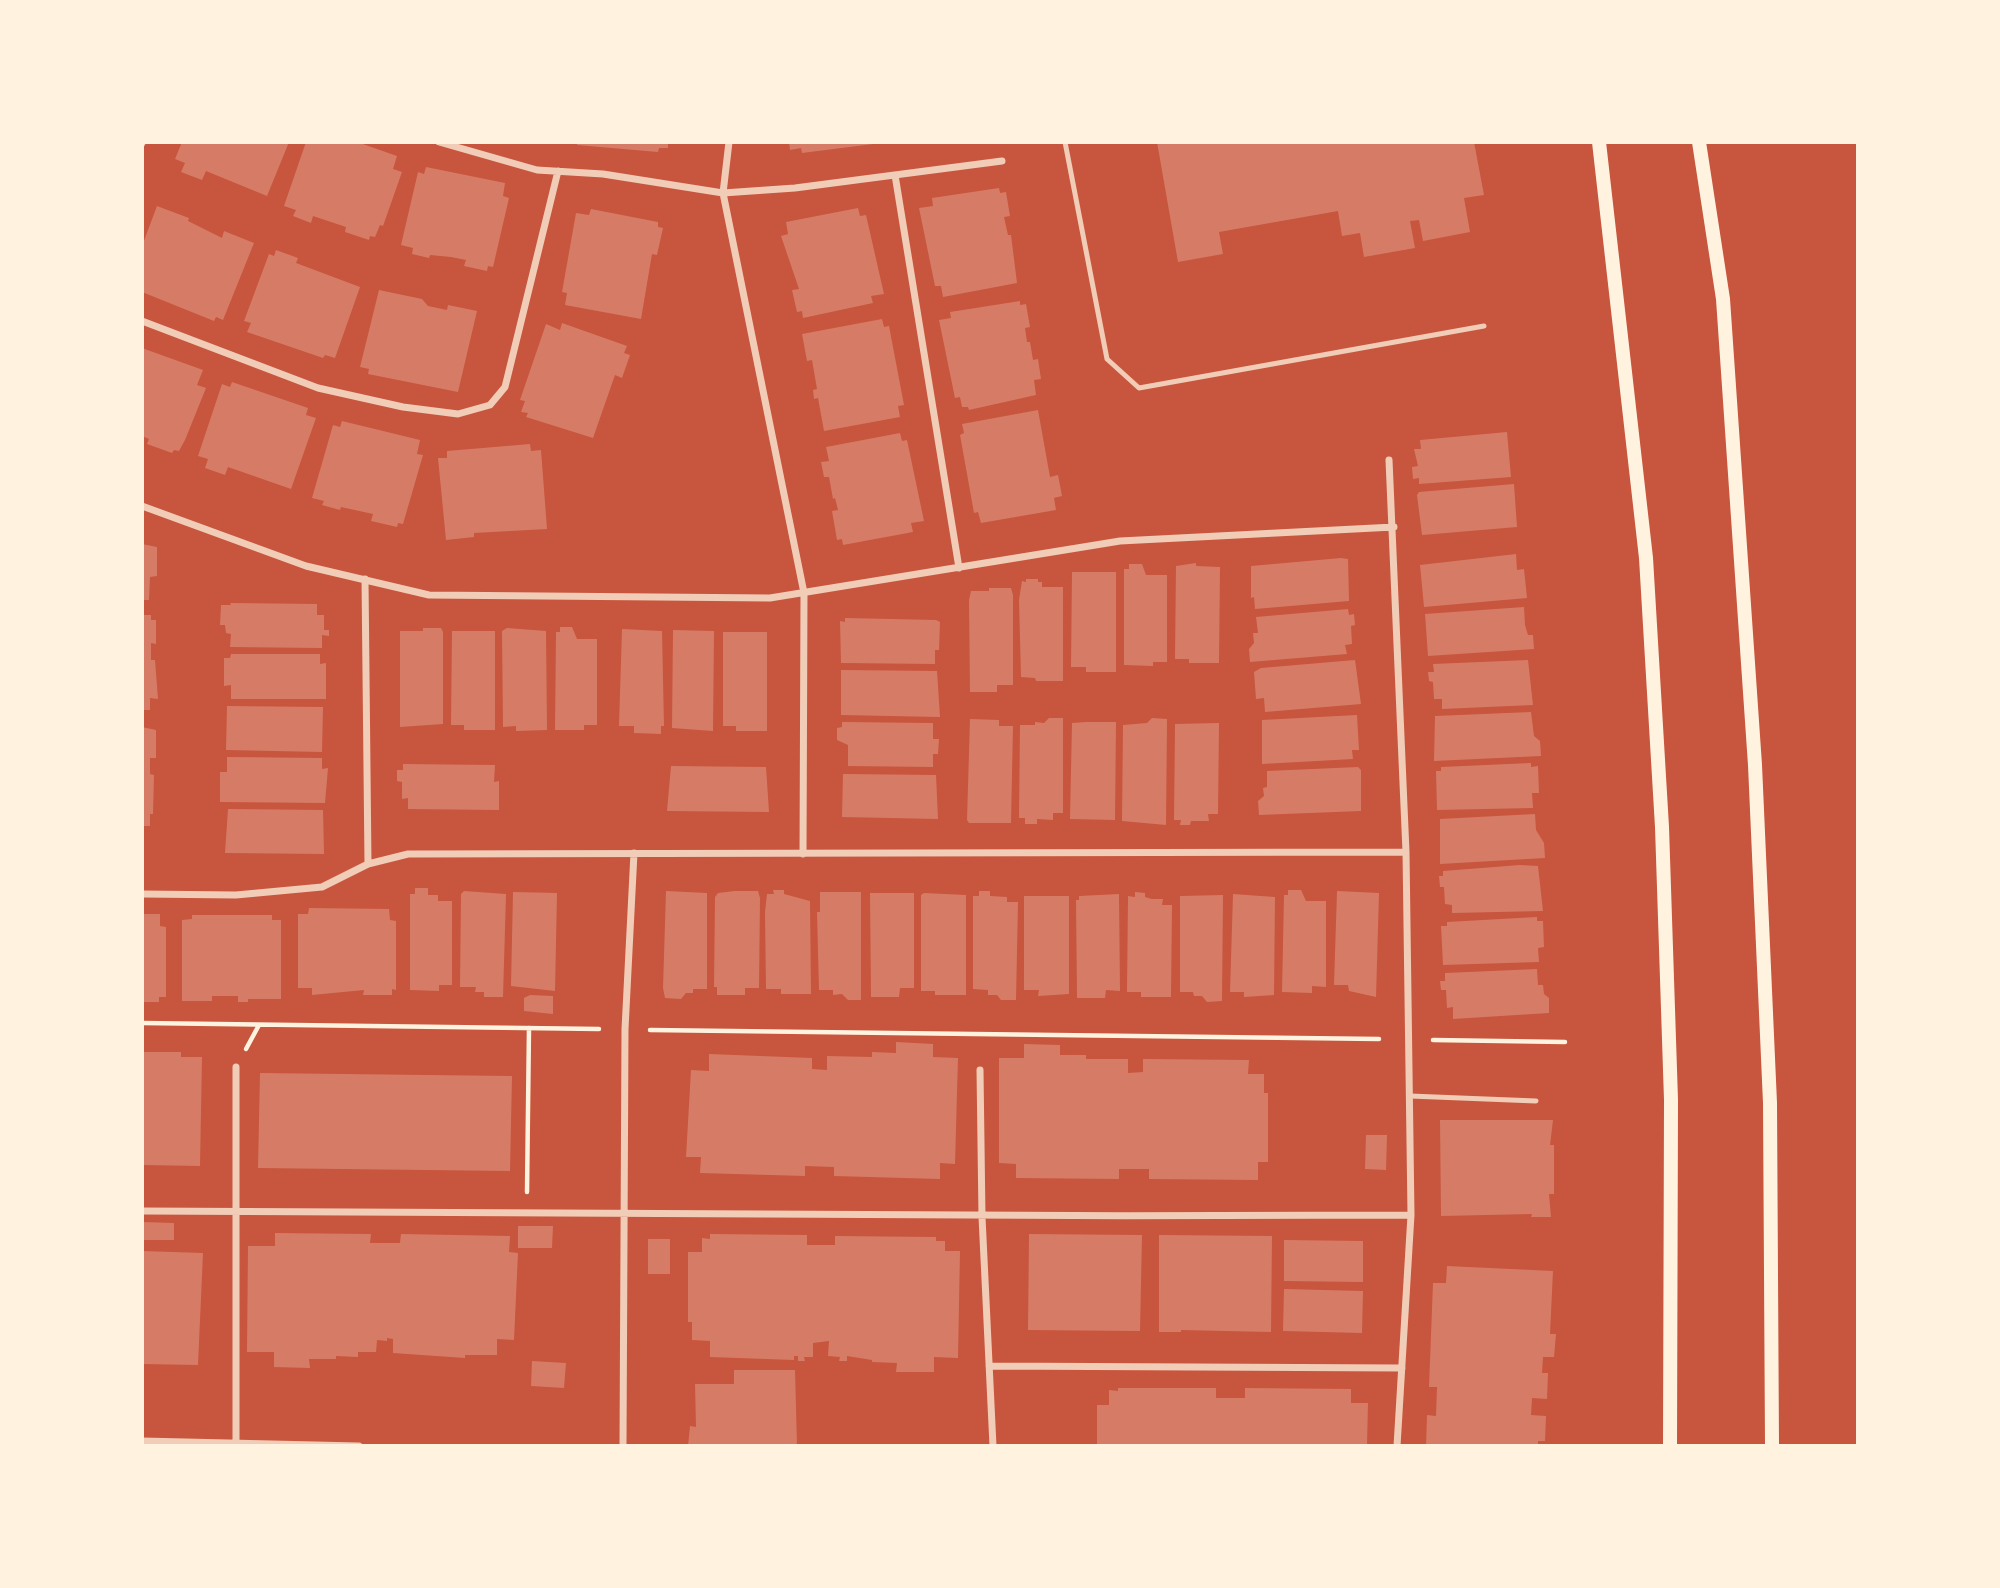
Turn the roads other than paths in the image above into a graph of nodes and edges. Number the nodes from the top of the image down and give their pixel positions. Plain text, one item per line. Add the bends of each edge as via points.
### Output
1 (439, 142) edge
2 (729, 142) edge
3 (1065, 142) edge
4 (1599, 142) edge
5 (1699, 142) edge
6 (1002, 161) dead end
7 (558, 172) junction
8 (895, 174) junction
9 (723, 193) junction
10 (142, 321) edge
11 (1484, 326) dead end
12 (1389, 460) dead end
13 (142, 506) edge
14 (1394, 527) junction
15 (959, 568) junction
16 (365, 579) junction
17 (804, 593) junction
18 (1406, 852) junction
19 (634, 853) junction
20 (803, 853) junction
21 (369, 864) junction
22 (142, 894) edge
23 (236, 1067) dead end
24 (980, 1070) dead end
25 (1410, 1096) junction
26 (1536, 1101) dead end
27 (142, 1211) edge
28 (236, 1212) junction
29 (626, 1212) junction
30 (1411, 1215) junction
31 (982, 1217) junction
32 (989, 1366) junction
33 (1402, 1368) junction
34 (142, 1441) edge
35 (236, 1445) edge
36 (359, 1446) edge
37 (623, 1446) edge
38 (993, 1446) edge
39 (1398, 1446) edge
40 (1670, 1446) edge
41 (1772, 1446) edge

1 - 7 street
2 - 9 street
3 - 11 lane via 1107,359 1139,388
4 - 40 main road via 1646,558 1662,827 1671,1100
5 - 41 main road via 1723,299 1755,752 1770,1103
6 - 8 street
7 - 9 street via 603,174
7 - 10 street via 505,387 490,405 458,414 318,388
8 - 9 street
8 - 15 street
9 - 17 street
12 - 14 street
13 - 16 street via 306,566
14 - 15 street via 1120,541
14 - 18 street
15 - 17 street
16 - 17 street via 429,594 770,598
16 - 21 street
17 - 20 street
18 - 20 street
18 - 25 street
19 - 20 street
19 - 21 street via 408,854
19 - 29 street via 625,1029
21 - 22 street via 322,887 236,895
23 - 28 street
24 - 31 street
25 - 26 lane
25 - 30 street
27 - 28 street
28 - 29 street
28 - 35 street
29 - 31 street
29 - 37 street
30 - 31 street
30 - 33 street
31 - 32 street
32 - 33 street
32 - 38 street
33 - 39 street
34 - 35 street
35 - 36 street

